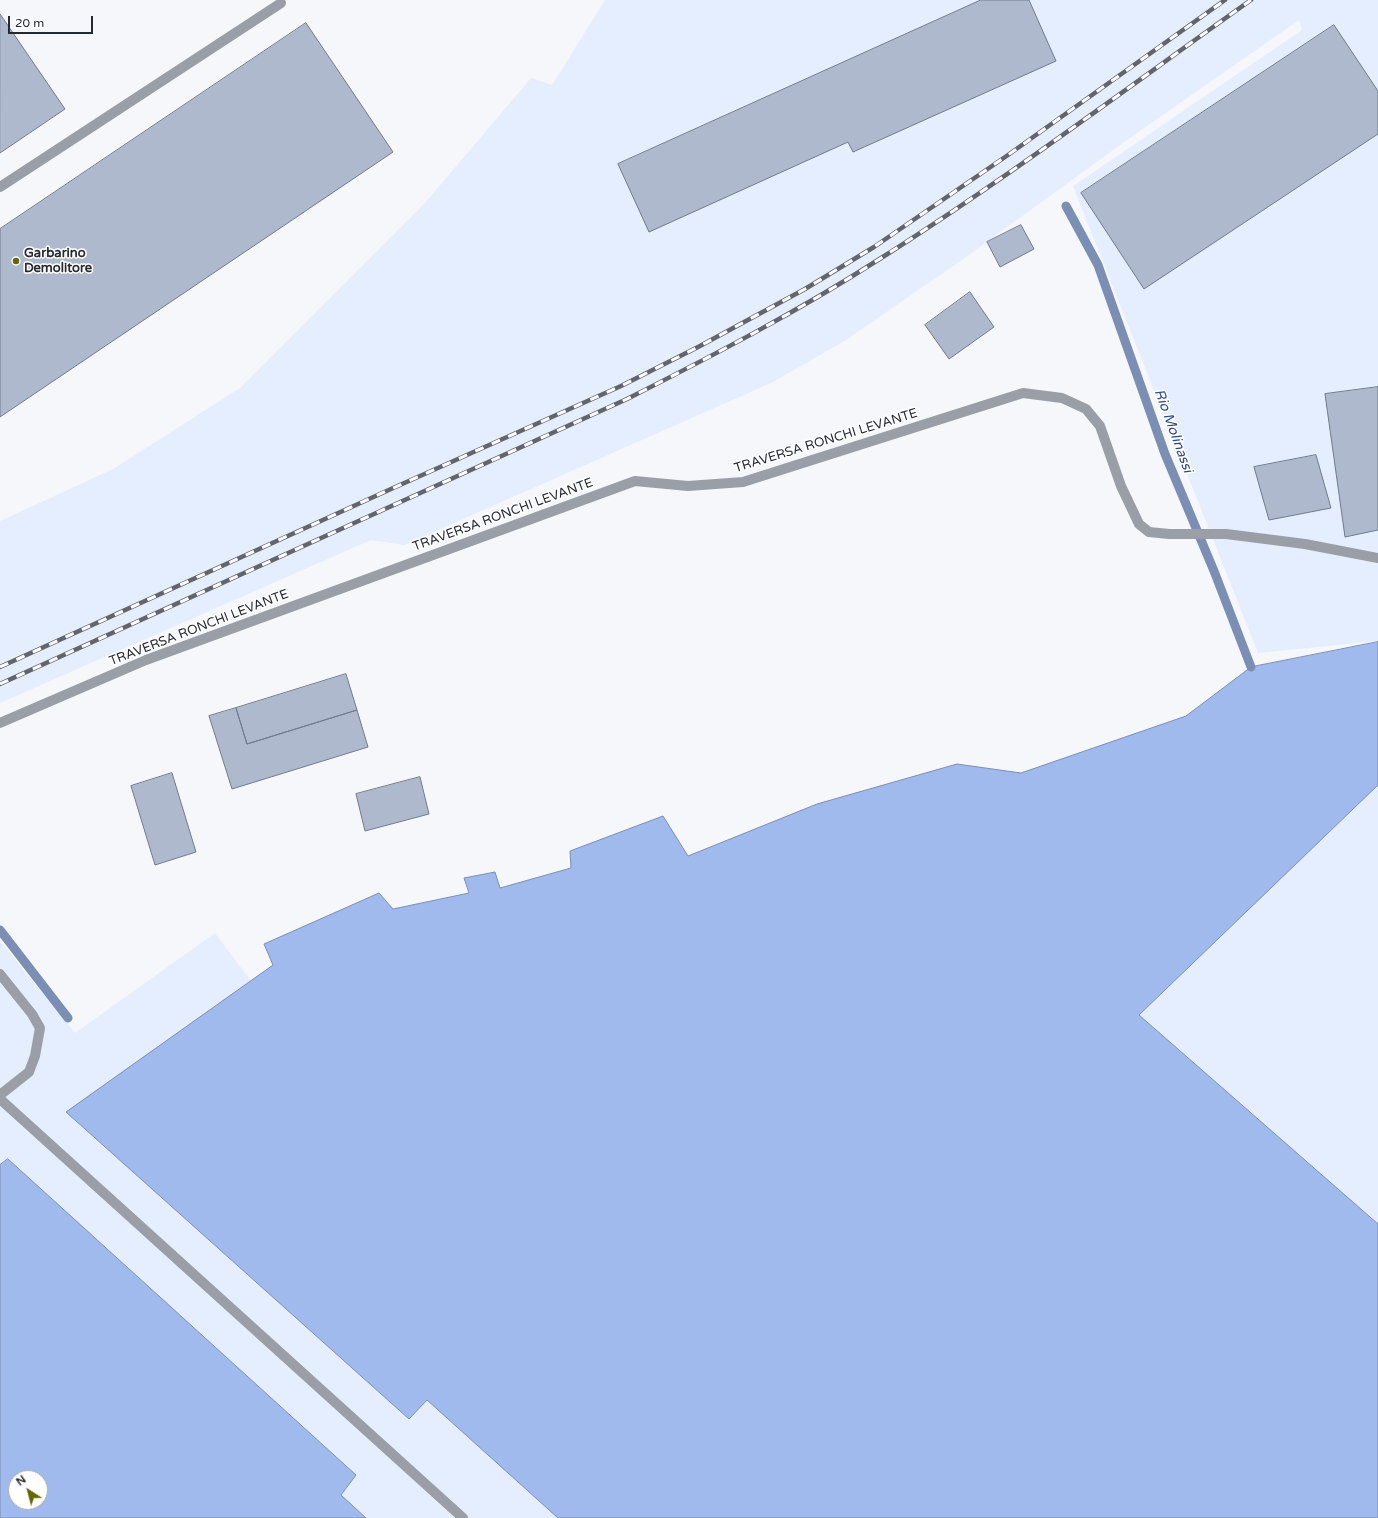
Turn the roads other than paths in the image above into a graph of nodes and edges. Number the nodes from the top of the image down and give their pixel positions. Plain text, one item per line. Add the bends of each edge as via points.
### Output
1 (281, 2) dead end
2 (0, 187) edge
3 (1378, 558) edge
4 (0, 724) edge
5 (0, 974) edge
6 (0, 1095) edge
7 (0, 1099) edge
8 (463, 1518) edge

1 - 2 street
3 - 4 street, TRAVERSA RONCHI LEVANTE via 1305,544 1226,534 1149,532 1139,524 1121,486 1100,426 1086,409 1062,398 1023,393 743,482 688,486 635,481 146,660
5 - 6 street via 40,1028 29,1072
7 - 8 street

